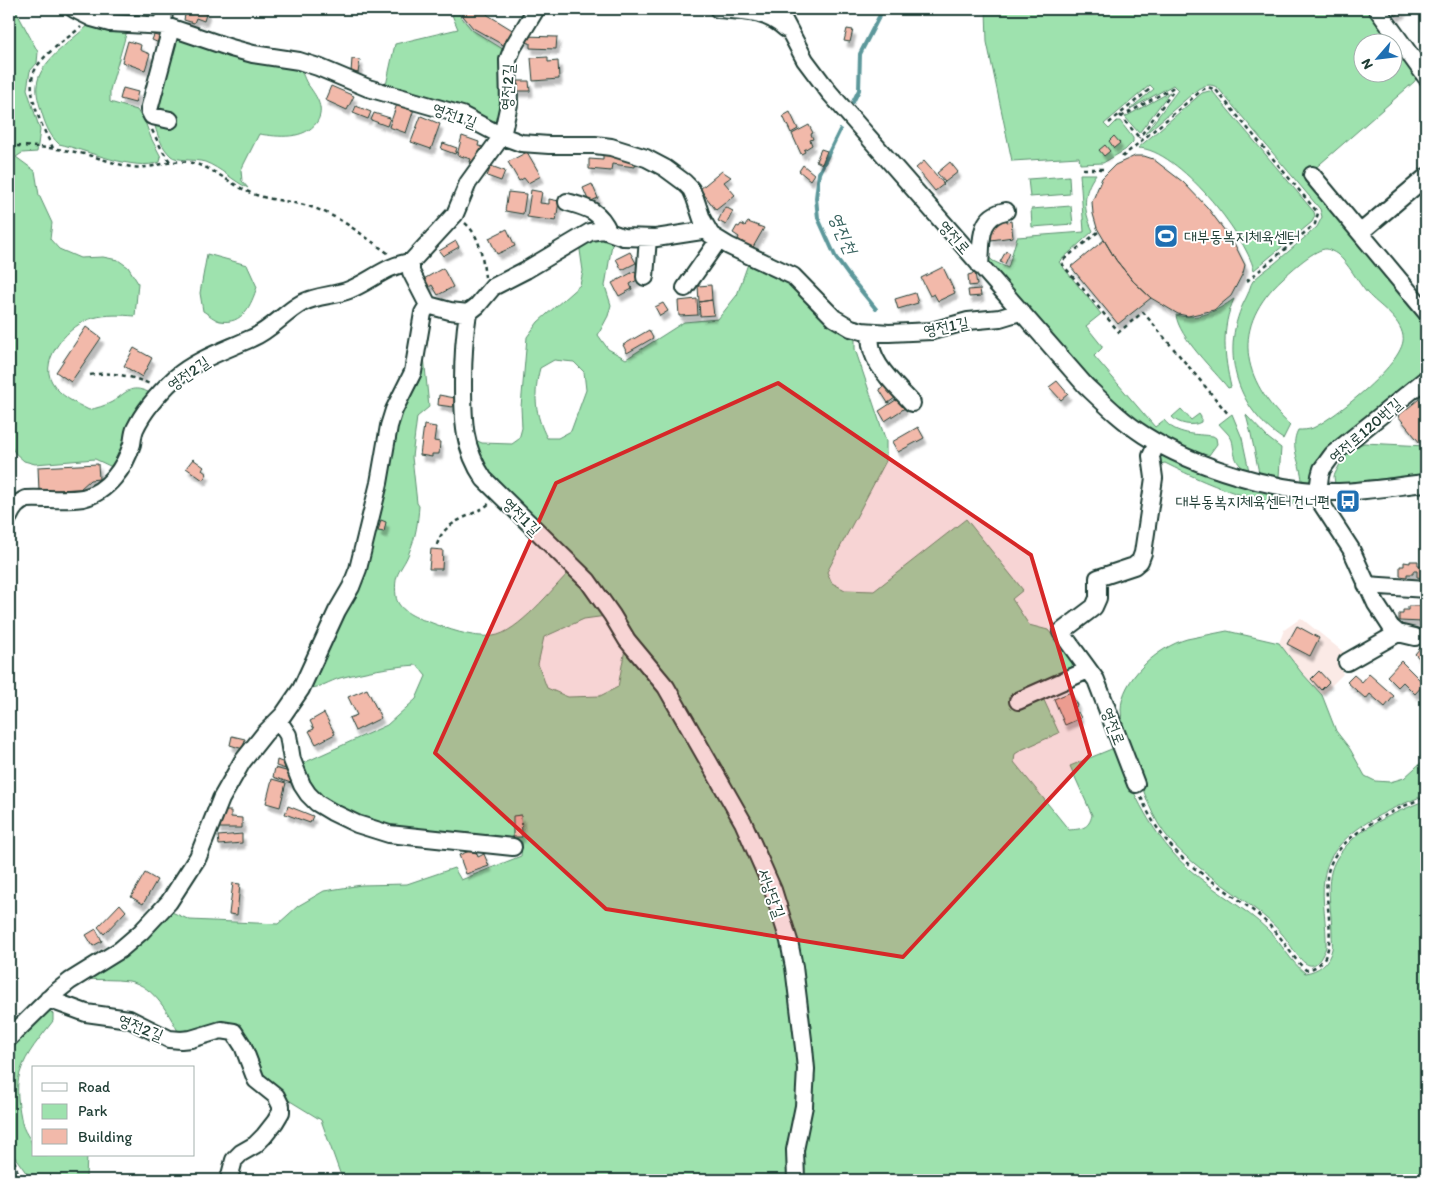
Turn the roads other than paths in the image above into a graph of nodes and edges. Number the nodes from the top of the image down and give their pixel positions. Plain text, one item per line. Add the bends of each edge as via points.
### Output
1 (74, 9) edge
2 (164, 9) edge
3 (536, 9) edge
4 (718, 9) edge
5 (778, 9) edge
6 (1376, 9) edge
7 (167, 27) junction
8 (789, 32) junction
9 (1426, 77) edge
10 (170, 120) dead end
11 (502, 136) junction
12 (1312, 175) dead end
13 (1426, 177) edge
14 (567, 202) dead end
15 (1006, 211) dead end
16 (609, 232) junction
17 (1361, 232) junction
18 (713, 235) junction
19 (648, 238) junction
20 (407, 263) junction
21 (980, 266) junction
22 (645, 277) dead end
23 (685, 288) dead end
24 (428, 305) junction
25 (1020, 312) junction
26 (1426, 312) edge
27 (468, 313) junction
28 (871, 332) junction
29 (1426, 379) edge
30 (912, 403) dead end
31 (1157, 443) junction
32 (1426, 483) edge
33 (1318, 491) junction
34 (9, 517) edge
35 (1366, 585) junction
36 (1426, 589) edge
37 (1398, 633) junction
38 (1415, 637) dead end
39 (627, 640) joint
40 (1347, 662) dead end
41 (1088, 670) junction
42 (1018, 701) dead end
43 (278, 720) junction
44 (1136, 784) road end
45 (514, 847) dead end
46 (48, 999) junction
47 (9, 1038) edge
48 (230, 1175) dead end
49 (796, 1180) edge

1 - 7 street, 영전1길 via 110,23
2 - 7 street
3 - 11 street, 영전2길 via 508,60 509,104
4 - 8 street via 764,14
5 - 8 street, 영전로
6 - 9 street
7 - 10 street via 149,110 152,116
7 - 11 street, 영전1길 via 253,54 318,67 368,88 462,115
8 - 21 street, 영전로 via 829,92
11 - 18 street, 영전1길 via 533,145 611,147 646,158 684,182
11 - 20 street, 영전2길 via 468,183 455,214
12 - 17 street
13 - 17 street
14 - 16 street via 601,216
15 - 21 street via 992,215 986,222
16 - 19 street
16 - 27 street via 590,232 493,288
17 - 26 street
18 - 19 street
18 - 23 street
18 - 28 street, 영전1길 via 793,276 834,318 851,328
19 - 22 street
20 - 24 street
20 - 34 street, 영전2길 via 382,271 347,290 301,303 263,332 188,368 163,390 141,418 120,472 111,482 85,497 20,502
21 - 25 street, 영전로
24 - 27 street
24 - 43 street via 423,313 413,372 389,426 379,483 355,578 301,689
25 - 28 street, 영전1길 via 932,331
25 - 31 street, 영전로 via 1100,399
27 - 39 street, 영전1길 via 463,353 463,421 476,467 484,479 588,581
28 - 30 street via 876,362
29 - 33 street, 영전로120번길 via 1333,454 1322,469
31 - 33 street, 영전로 via 1246,478
31 - 41 street, 영전로 via 1151,456 1154,478 1140,561 1098,578 1098,598 1094,607 1061,632
32 - 33 street, 영전로 via 1354,491
33 - 35 street via 1321,503 1354,555
35 - 36 street
35 - 37 street
37 - 38 street
37 - 40 street
39 - 49 street, 서낭당길 via 666,687 743,822 773,890 789,941 806,1069 804,1106 795,1150
41 - 42 street
41 - 44 street, 영전로 via 1100,690
43 - 45 street via 288,735 292,760 302,785 318,803 332,812 389,834
43 - 46 street via 254,745 230,781 198,857 169,902 120,950 70,981
46 - 47 street
46 - 48 street, 영전2길 via 86,1013 129,1019 169,1039 180,1040 221,1030 234,1032 244,1046 256,1080 276,1096 281,1112 255,1146 234,1160

